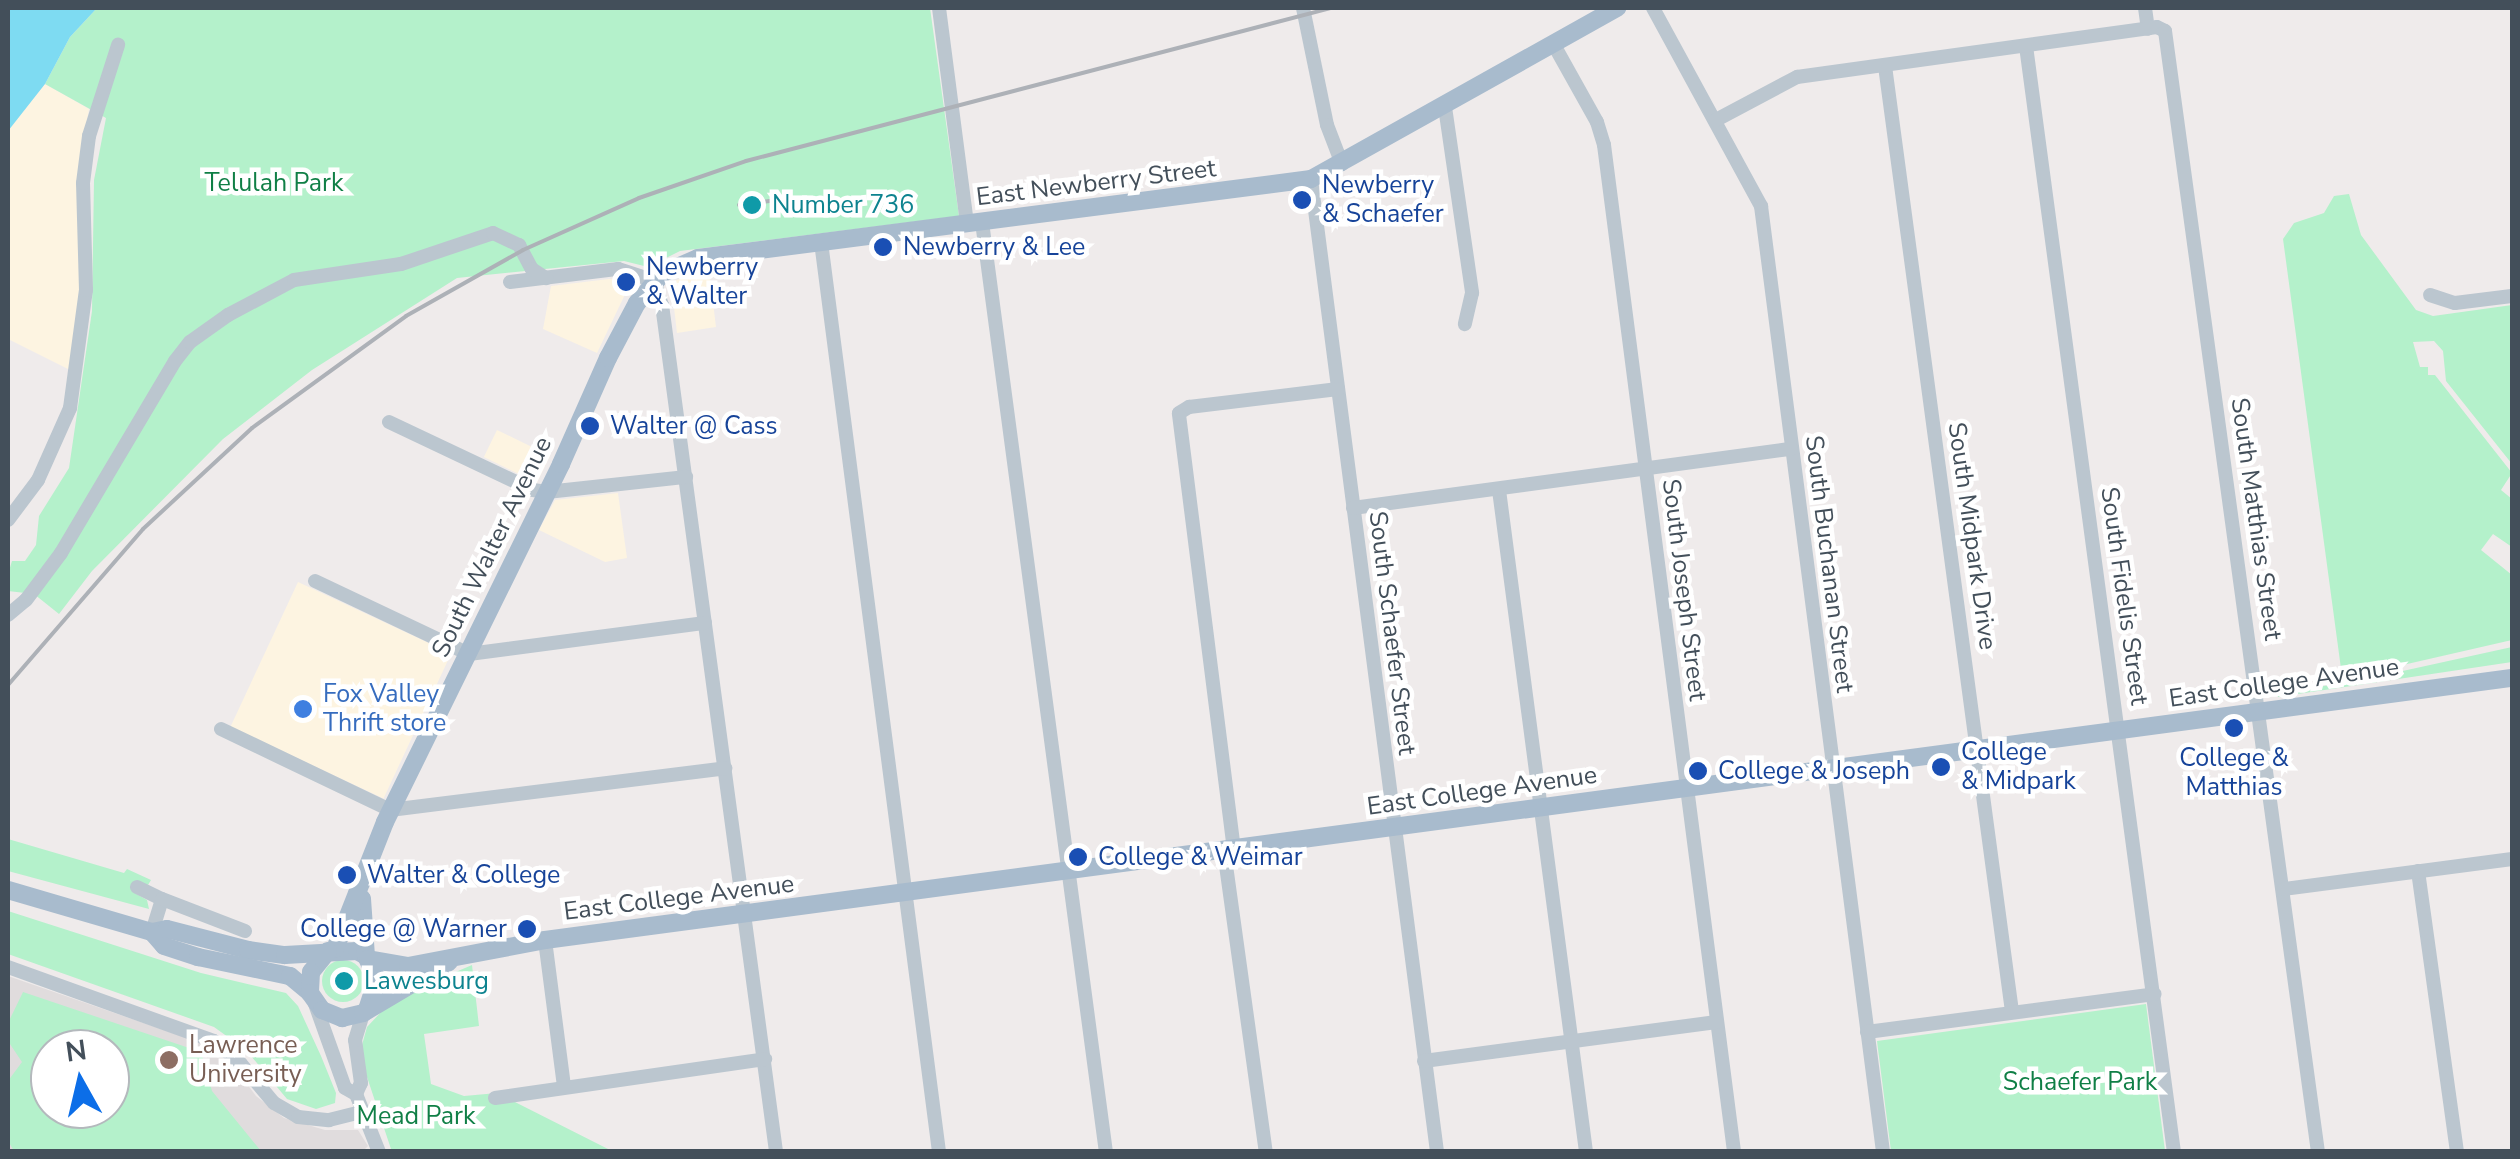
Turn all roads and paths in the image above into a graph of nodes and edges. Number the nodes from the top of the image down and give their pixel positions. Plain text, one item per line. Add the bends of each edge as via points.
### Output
1 (939, 8) edge
2 (1303, 8) edge
3 (1617, 8) edge
4 (1653, 8) edge
5 (2145, 8) edge
6 (2148, 29) junction
7 (118, 45) dead end
8 (1554, 45) junction
9 (2026, 46) junction
10 (1885, 66) junction
11 (1445, 106) junction
12 (1716, 120) junction
13 (1342, 164) junction
14 (1311, 180) junction
15 (974, 223) junction
16 (821, 242) junction
17 (546, 278) junction
18 (654, 281) junction
19 (510, 282) dead end
20 (2430, 295) dead end
21 (2512, 296) edge
22 (1465, 324) dead end
23 (1338, 389) junction
24 (389, 422) dead end
25 (1792, 448) junction
26 (1646, 469) junction
27 (686, 477) junction
28 (1499, 490) junction
29 (547, 492) junction
30 (1354, 508) junction
31 (8, 520) edge
32 (316, 581) dead end
33 (8, 615) edge
34 (706, 622) junction
35 (469, 654) junction
36 (2512, 678) edge
37 (2260, 711) junction
38 (220, 729) dead end
39 (2119, 730) junction
40 (1978, 749) junction
41 (725, 768) junction
42 (1832, 769) junction
43 (1686, 788) junction
44 (1541, 809) junction
45 (390, 810) junction
46 (1395, 828) junction
47 (1229, 850) junction
48 (2512, 859) edge
49 (1068, 871) junction
50 (2418, 871) junction
51 (137, 888) dead end
52 (2284, 889) junction
53 (8, 890) edge
54 (358, 894) junction
55 (906, 894) junction
56 (162, 899) junction
57 (744, 914) junction
58 (245, 931) dead end
59 (152, 932) junction
60 (545, 940) junction
61 (331, 950) junction
62 (367, 957) junction
63 (458, 957) junction
64 (8, 967) edge
65 (2154, 994) junction
66 (313, 998) junction
67 (365, 1011) junction
68 (2012, 1012) junction
69 (1716, 1022) junction
70 (1868, 1032) junction
71 (1571, 1042) junction
72 (765, 1059) junction
73 (1424, 1061) junction
74 (564, 1086) junction
75 (356, 1094) junction
76 (495, 1098) dead end
77 (362, 1112) junction
78 (380, 1152) edge
79 (776, 1152) edge
80 (940, 1152) edge
81 (1106, 1152) edge
82 (1266, 1152) edge
83 (1436, 1152) edge
84 (1586, 1152) edge
85 (1734, 1152) edge
86 (1883, 1152) edge
87 (2174, 1152) edge
88 (2318, 1152) edge
89 (2457, 1152) edge

1 - 15 street
2 - 13 street via 1327,125
3 - 8 main road, East Newberry Street
4 - 12 street, South Buchanan Street
5 - 6 street
6 - 9 street
6 - 37 street, South Matthias Street via 2165,31 2178,106
7 - 31 street via 83,183 86,290 70,408 52,455
8 - 11 main road, East Newberry Street
8 - 26 street, South Joseph Street via 1604,145
9 - 10 street
9 - 39 street, South Fidelis Street
10 - 12 street via 1797,77
10 - 40 street, South Midpark Drive
11 - 13 main road, East Newberry Street
11 - 22 street via 1472,293
12 - 25 street, South Buchanan Street via 1760,206
13 - 14 main road, East Newberry Street
14 - 15 main road, East Newberry Street
14 - 23 street, South Schaefer Street
15 - 16 main road, East Newberry Street
15 - 49 street
16 - 18 main road, East Newberry Street via 698,258
16 - 55 street
17 - 18 street via 618,270
17 - 19 street
17 - 33 street via 532,269 519,245 493,233 401,264 294,280 228,315 174,361 61,553
18 - 27 street via 666,322
18 - 29 main road, South Walter Avenue via 608,358
20 - 21 street via 2455,303
23 - 30 street, South Schaefer Street
23 - 47 street via 1182,410 1178,420
24 - 29 street
25 - 26 street
25 - 42 street, South Buchanan Street
26 - 28 street
26 - 43 street, South Joseph Street
27 - 29 street
27 - 34 street
28 - 30 street
28 - 44 street
29 - 35 main road, South Walter Avenue
30 - 46 street, South Schaefer Street
32 - 35 street
34 - 35 street
34 - 41 street
35 - 45 main road, South Walter Avenue
36 - 37 main road, East College Avenue
37 - 39 main road, East College Avenue
37 - 52 street, South Matthias Street
38 - 45 street
39 - 40 main road, East College Avenue
39 - 65 street, South Fidelis Street
40 - 42 main road, East College Avenue
40 - 68 street, South Midpark Drive
41 - 45 street
41 - 57 street
42 - 43 main road, East College Avenue
42 - 70 street, South Buchanan Street
43 - 44 main road, East College Avenue
43 - 69 street, South Joseph Street
44 - 46 main road, East College Avenue
44 - 71 street
45 - 54 main road, South Walter Avenue
46 - 47 main road, East College Avenue
46 - 73 street, South Schaefer Street
47 - 49 main road, East College Avenue
47 - 82 street
48 - 50 street
49 - 55 main road, East College Avenue
49 - 81 street
50 - 52 street
50 - 89 street
51 - 56 street
52 - 88 street, South Matthias Street
53 - 59 main road
54 - 61 main road, South Walter Avenue
54 - 62 main road, South Walter Avenue
55 - 57 main road, East College Avenue
55 - 80 street
56 - 58 street
56 - 59 street
57 - 60 main road, East College Avenue
57 - 72 street
59 - 61 main road via 167,929 268,953
59 - 66 main road via 164,946 198,957 290,976
60 - 63 main road, East College Avenue
60 - 74 street
61 - 62 main road via 349,948
61 - 66 main road via 311,972
62 - 63 main road, East College Avenue via 398,966
62 - 67 main road via 377,986
63 - 67 main road, East College Avenue
64 - 77 street via 214,1041 274,1104 298,1117 329,1120
65 - 68 street
65 - 87 street, South Fidelis Street
66 - 67 main road via 342,1018
66 - 75 street via 346,1088
67 - 75 street via 354,1045 361,1083
68 - 70 street
69 - 71 street
69 - 85 street, South Joseph Street
70 - 86 street, South Buchanan Street
71 - 73 street
71 - 84 street
72 - 74 street
72 - 79 street
73 - 83 street, South Schaefer Street
74 - 76 street
75 - 77 street
77 - 78 street

